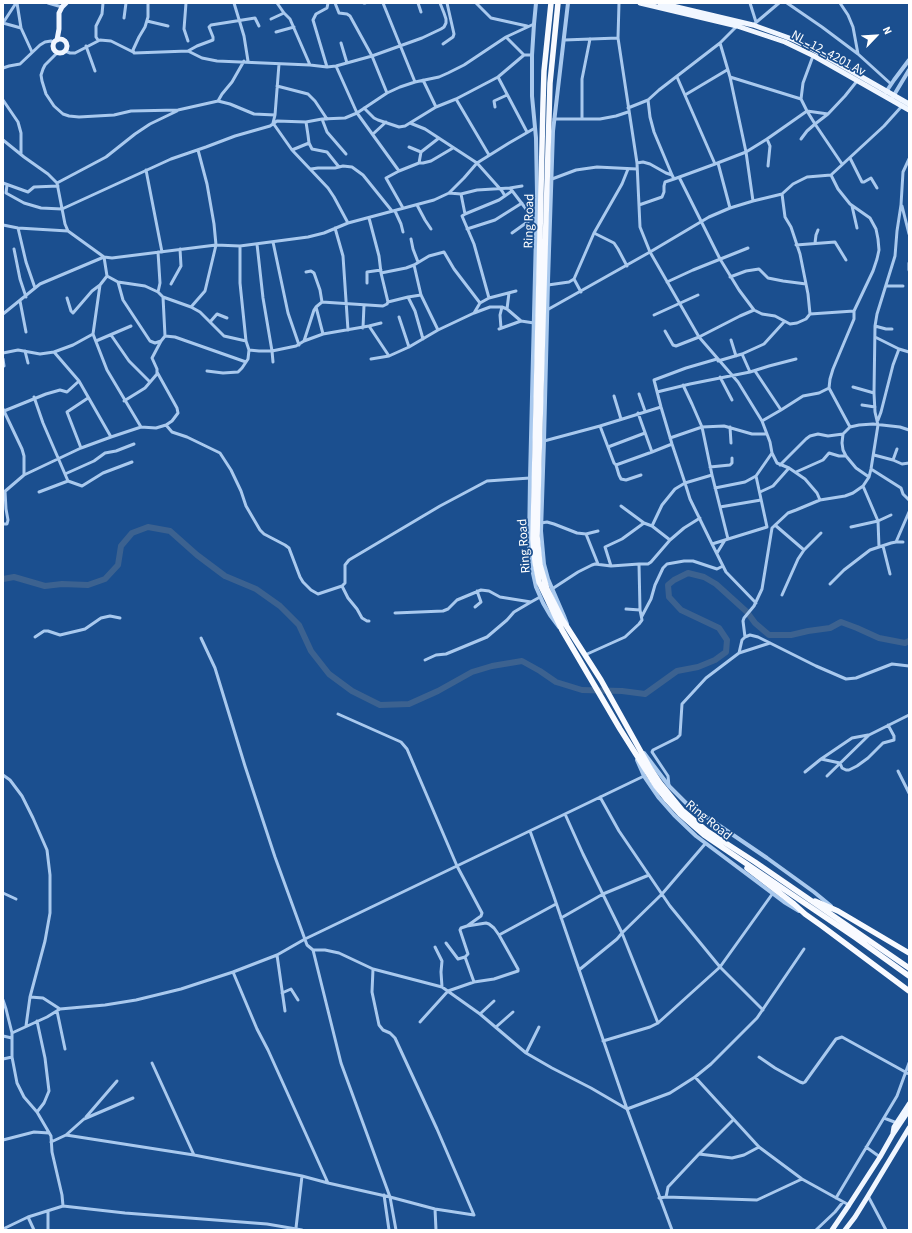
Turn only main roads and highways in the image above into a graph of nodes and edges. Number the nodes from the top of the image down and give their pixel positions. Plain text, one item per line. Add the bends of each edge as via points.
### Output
1 (66, 3) edge
2 (551, 3) edge
3 (558, 3) edge
4 (640, 3) edge
5 (660, 3) edge
6 (684, 6) edge
7 (59, 30) junction
8 (64, 40) junction
9 (56, 41) junction
10 (885, 94) junction
11 (893, 98) junction
12 (909, 104) edge
13 (909, 110) edge
14 (636, 749) junction
15 (732, 854) junction
16 (805, 897) junction
17 (909, 953) edge
18 (909, 968) edge
19 (909, 976) edge
20 (909, 991) edge
21 (909, 1104) edge
22 (909, 1110) edge
23 (909, 1128) edge
24 (893, 1134) junction
25 (909, 1135) edge
26 (901, 1143) junction
27 (832, 1230) edge
28 (845, 1230) edge

1 - 7 main road via 59,13
2 - 14 highway, Ring Road via 543,96 533,539 536,572 562,630 606,706
3 - 14 highway, Ring Road via 550,83 546,178 537,536 542,575 547,589 557,610 601,680
4 - 10 main road, NL_12_4201 Av via 737,26 784,42
5 - 6 main road, NL_12_4201 Av
6 - 10 main road, NL_12_4201 Av via 755,24 792,39
7 - 8 main road
7 - 9 main road
8 - 9 main road
8 - 9 main road via 67,45 62,53 54,52
10 - 11 main road, NL_12_4201 Av
11 - 12 main road, NL_12_4201 Av
11 - 13 main road, NL_12_4201 Av
14 - 15 highway, Ring Road via 656,786 667,800 704,835
14 - 16 highway, Ring Road via 682,810
15 - 19 highway, Ring Road
15 - 20 highway via 752,873
16 - 17 highway via 838,912
16 - 18 highway, Ring Road
21 - 24 main road via 896,1123
22 - 24 main road
23 - 26 main road
24 - 27 main road
25 - 26 main road
26 - 28 main road

